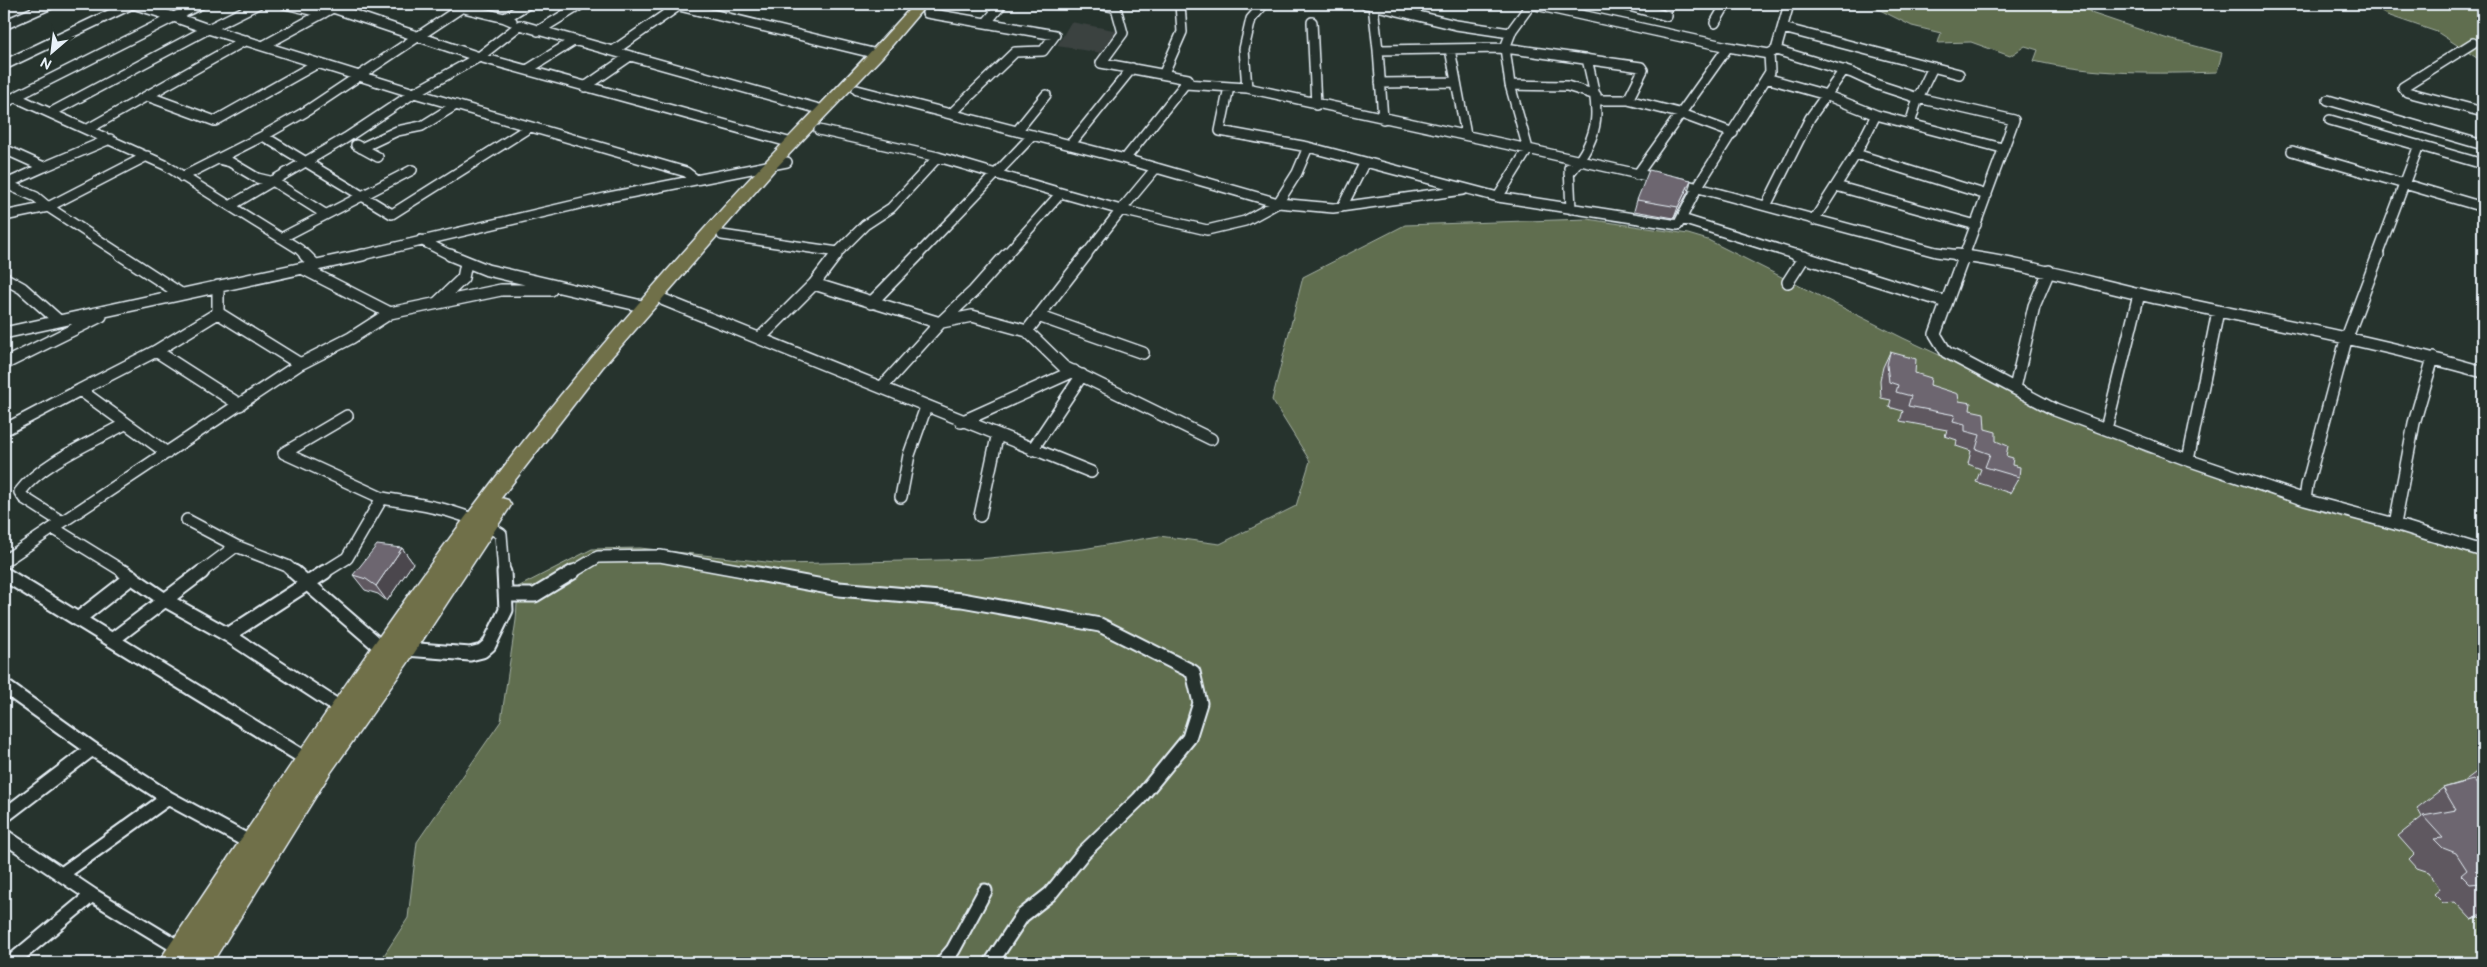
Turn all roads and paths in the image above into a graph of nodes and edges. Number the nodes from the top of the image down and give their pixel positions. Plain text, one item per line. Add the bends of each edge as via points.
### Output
1 (51, 4) edge
2 (132, 4) edge
3 (201, 4) edge
4 (258, 4) edge
5 (285, 4) edge
6 (447, 4) edge
7 (528, 4) edge
8 (582, 4) edge
9 (677, 4) edge
10 (1002, 4) edge
11 (1099, 4) edge
12 (1180, 4) edge
13 (1264, 4) edge
14 (1531, 4) edge
15 (1621, 4) edge
16 (1726, 4) edge
17 (1789, 4) edge
18 (1114, 5) edge
19 (1369, 5) edge
20 (337, 6) edge
21 (464, 6) edge
22 (928, 7) edge
23 (324, 13) junction
24 (1667, 16) dead end
25 (174, 18) junction
26 (505, 18) junction
27 (1312, 22) dead end
28 (986, 23) junction
29 (1715, 23) dead end
30 (4, 25) edge
31 (520, 25) junction
32 (1783, 28) junction
33 (208, 29) junction
34 (538, 31) junction
35 (1510, 34) junction
36 (418, 35) junction
37 (246, 40) junction
38 (575, 40) junction
39 (2473, 43) dead end
40 (263, 46) junction
41 (1728, 47) junction
42 (1505, 48) junction
43 (1450, 49) junction
44 (1378, 50) junction
45 (613, 51) junction
46 (1772, 52) junction
47 (877, 54) junction
48 (479, 56) junction
49 (630, 56) junction
50 (1587, 59) junction
51 (318, 63) junction
52 (4, 65) edge
53 (1933, 67) junction
54 (1132, 68) junction
55 (527, 70) junction
56 (1844, 70) junction
57 (1164, 73) junction
58 (1959, 74) dead end
59 (358, 76) junction
60 (1766, 78) junction
61 (1456, 82) junction
62 (1380, 83) junction
63 (1186, 84) junction
64 (1510, 85) junction
65 (585, 87) junction
66 (1229, 87) junction
67 (1247, 88) junction
68 (857, 90) junction
69 (4, 92) edge
70 (414, 93) junction
71 (1823, 94) junction
72 (1046, 95) dead end
73 (147, 96) junction
74 (15, 97) junction
75 (1596, 97) junction
76 (1918, 98) junction
77 (1628, 100) junction
78 (2328, 100) dead end
79 (4, 104) edge
80 (1316, 104) junction
81 (456, 105) junction
82 (822, 110) junction
83 (2483, 112) edge
84 (50, 113) junction
85 (952, 113) junction
86 (1679, 113) junction
87 (1876, 114) junction
88 (1384, 118) junction
89 (2330, 120) dead end
90 (1910, 124) junction
91 (530, 127) junction
92 (88, 129) junction
93 (819, 130) junction
94 (1017, 131) junction
95 (1733, 133) junction
96 (1033, 135) junction
97 (1466, 135) junction
98 (263, 136) junction
99 (110, 139) junction
100 (346, 140) junction
101 (792, 143) junction
102 (1070, 145) junction
103 (2419, 145) junction
104 (2483, 145) edge
105 (1308, 147) junction
106 (361, 148) junction
107 (2002, 148) junction
108 (4, 149) edge
109 (1528, 150) junction
110 (2292, 150) dead end
111 (1856, 154) junction
112 (147, 156) junction
113 (378, 157) dead end
114 (938, 157) junction
115 (1569, 157) junction
116 (1125, 159) junction
117 (218, 160) junction
118 (1582, 160) junction
119 (1365, 162) junction
120 (779, 163) junction
121 (306, 164) junction
122 (2483, 164) edge
123 (44, 167) junction
124 (1156, 168) junction
125 (412, 170) dead end
126 (997, 174) junction
127 (1570, 174) junction
128 (1638, 175) junction
129 (182, 177) junction
130 (695, 179) junction
131 (274, 182) junction
132 (2405, 183) junction
133 (5, 184) edge
134 (1698, 186) junction
135 (1836, 186) junction
136 (1468, 189) junction
137 (1061, 193) junction
138 (1987, 194) junction
139 (361, 196) junction
140 (1498, 197) junction
141 (1278, 203) junction
142 (230, 206) junction
143 (1766, 206) junction
144 (48, 207) junction
145 (1342, 207) junction
146 (2483, 207) edge
147 (1571, 209) junction
148 (1121, 210) junction
149 (325, 214) junction
150 (4, 216) edge
151 (1682, 219) junction
152 (1814, 220) junction
153 (1976, 225) junction
154 (722, 235) junction
155 (281, 238) junction
156 (421, 240) junction
157 (838, 252) junction
158 (1962, 256) junction
159 (1804, 257) junction
160 (466, 263) junction
161 (316, 266) junction
162 (302, 268) junction
163 (2049, 271) junction
164 (6, 282) edge
165 (1788, 282) dead end
166 (814, 284) junction
167 (218, 286) junction
168 (569, 290) junction
169 (180, 294) junction
170 (2140, 294) junction
171 (664, 300) junction
172 (438, 302) junction
173 (1946, 302) junction
174 (871, 303) junction
175 (646, 307) junction
176 (118, 308) junction
177 (2218, 311) junction
178 (218, 313) junction
179 (390, 313) junction
180 (1038, 316) junction
181 (59, 321) junction
182 (940, 323) junction
183 (1027, 331) junction
184 (4, 333) edge
185 (760, 338) junction
186 (2346, 340) junction
187 (156, 351) junction
188 (1143, 353) dead end
189 (2433, 358) junction
190 (4, 364) edge
191 (300, 364) junction
192 (2483, 372) edge
193 (1078, 373) junction
194 (882, 387) junction
195 (2015, 388) junction
196 (80, 390) junction
197 (240, 404) junction
198 (926, 407) junction
199 (347, 416) dead end
200 (961, 422) junction
201 (125, 424) junction
202 (2106, 429) junction
203 (4, 430) edge
204 (997, 437) junction
205 (1211, 439) dead end
206 (1032, 450) junction
207 (167, 453) junction
208 (2188, 460) junction
209 (1091, 472) dead end
210 (382, 498) junction
211 (902, 498) dead end
212 (2305, 500) junction
213 (980, 516) dead end
214 (187, 520) dead end
215 (481, 521) junction
216 (2395, 524) junction
217 (58, 525) junction
218 (236, 546) junction
219 (2483, 551) edge
220 (4, 561) edge
221 (4, 574) edge
222 (132, 577) junction
223 (309, 584) junction
224 (507, 595) junction
225 (164, 600) junction
226 (78, 619) junction
227 (228, 635) junction
228 (112, 640) junction
229 (406, 649) junction
230 (384, 650) junction
231 (4, 686) edge
232 (343, 710) junction
233 (92, 749) junction
234 (314, 764) junction
235 (168, 798) junction
236 (4, 816) edge
237 (4, 836) edge
238 (251, 843) junction
239 (62, 874) junction
240 (985, 891) dead end
241 (92, 895) junction
242 (176, 956) edge
243 (10, 963) edge
244 (198, 963) edge
245 (942, 963) edge
246 (991, 963) edge

1 - 30 street
2 - 25 street
2 - 52 street
3 - 25 street
4 - 33 street
5 - 23 street
6 - 21 street
7 - 26 street
8 - 34 street
9 - 45 street
9 - 47 street
10 - 28 street
11 - 18 street
12 - 57 street via 1182,32
13 - 67 street via 1251,19 1244,49
14 - 35 street
14 - 41 street
15 - 24 street
16 - 29 street
17 - 32 street
18 - 54 street via 1123,33 1101,63
19 - 35 street
19 - 44 street
20 - 23 street
20 - 36 street
21 - 26 street
21 - 36 street
22 - 28 street
22 - 47 main road
22 - 68 main road
23 - 40 street
25 - 33 street
25 - 74 street
26 - 31 street
27 - 80 street
28 - 85 street via 1055,35 1043,51 1015,52
31 - 34 street
31 - 48 street
32 - 46 street
32 - 53 street
33 - 37 street
33 - 84 street
34 - 38 street
35 - 42 street
36 - 48 street
36 - 59 street
37 - 40 street
37 - 73 street
38 - 45 street
38 - 55 street
39 - 83 street via 2403,87 2407,92
40 - 51 street
41 - 46 street
41 - 86 street
42 - 43 street
42 - 50 street
42 - 64 street
43 - 44 street
43 - 61 street
44 - 62 street
45 - 49 street
46 - 56 street
46 - 60 street via 1770,72
47 - 82 main road
48 - 55 street
48 - 70 street
49 - 65 street
49 - 82 street
50 - 75 street
50 - 77 street via 1643,68
51 - 59 street
51 - 73 street via 215,121
53 - 58 street
53 - 76 street
54 - 57 street
54 - 102 street
55 - 65 street
56 - 71 street
56 - 76 street via 1869,79 1878,86
57 - 63 street via 1188,79
59 - 70 street
59 - 98 street
60 - 71 street
60 - 95 street
61 - 62 street
61 - 97 street
62 - 88 street
63 - 66 street
63 - 116 street
64 - 75 street via 1567,86
64 - 109 street
65 - 101 street
66 - 67 street
66 - 105 street via 1220,132
67 - 80 street
68 - 85 street
68 - 93 main road
69 - 74 street
70 - 81 street
70 - 100 street
71 - 87 street
71 - 143 street
72 - 94 street
73 - 92 street
74 - 79 street
74 - 84 street
75 - 77 street
75 - 118 street via 1598,127
76 - 90 street
76 - 107 street via 2014,120
77 - 86 street
78 - 104 street
80 - 88 street
81 - 91 street
81 - 106 street via 422,126 397,131
82 - 101 main road
84 - 92 street
85 - 94 street
86 - 95 street
86 - 128 street
87 - 90 street
87 - 111 street
88 - 97 street
89 - 103 street
90 - 107 street
91 - 130 street via 686,172
91 - 139 street via 397,212 389,213
92 - 99 street
93 - 114 street
93 - 120 main road
94 - 96 street
95 - 134 street
96 - 102 street
96 - 126 street
97 - 109 street
98 - 117 street
98 - 121 street
99 - 112 street
99 - 123 street
100 - 106 street
100 - 121 street
101 - 120 main road
102 - 116 street
103 - 122 street
103 - 132 street
105 - 119 street
105 - 141 street via 1297,173
106 - 113 street
107 - 138 street
108 - 123 street
109 - 115 street
109 - 140 street
110 - 132 street
111 - 135 street
111 - 138 street
112 - 129 street
112 - 144 street
114 - 126 street
114 - 157 street via 891,208 865,226
115 - 118 street
115 - 127 street
116 - 124 street
117 - 129 street
117 - 131 street via 230,162 256,178
118 - 127 street
118 - 128 street
119 - 136 street
119 - 145 street
120 - 130 street
120 - 154 main road
120 - 175 main road
121 - 131 street
121 - 139 street
123 - 133 street
124 - 141 street
124 - 148 street
125 - 139 street
126 - 137 street
126 - 174 street
127 - 147 street
128 - 134 street
129 - 142 street
130 - 156 street
131 - 142 street
131 - 149 street
132 - 146 street
132 - 186 street
133 - 144 street via 36,197
134 - 143 street
134 - 151 street
135 - 152 street
135 - 153 street
136 - 140 street
136 - 145 street
137 - 148 street
137 - 182 street via 974,291
138 - 153 street
139 - 149 street
140 - 147 street
141 - 145 street
141 - 148 street via 1245,221 1207,230
142 - 155 street
143 - 152 street
144 - 150 street
144 - 169 street
147 - 151 street via 1674,225
148 - 180 street
149 - 155 street
151 - 159 street
152 - 158 street via 1926,250
153 - 158 street
154 - 157 street
154 - 171 main road
155 - 161 street via 299,249
156 - 160 street
156 - 161 street
157 - 166 street
158 - 163 street via 2006,261
158 - 173 street
159 - 165 street
159 - 173 street
160 - 168 street
160 - 172 street via 462,278
161 - 162 street
162 - 167 street
162 - 179 street
163 - 170 street
163 - 195 street via 2034,306
164 - 181 street
166 - 174 street
166 - 185 street
167 - 169 street
167 - 178 street
168 - 172 street via 501,290
168 - 175 street
169 - 176 street
170 - 177 street
170 - 202 street
171 - 185 street
171 - 215 main road
172 - 179 street
173 - 195 street via 1935,334 1946,352
174 - 182 street
175 - 215 main road via 596,364
176 - 181 street
176 - 190 street
177 - 186 street
177 - 208 street
178 - 187 street
178 - 191 street
179 - 191 street via 345,342
180 - 183 street
180 - 188 street
181 - 184 street
182 - 183 street via 972,316
182 - 194 street
183 - 193 street via 1064,367
185 - 194 street
186 - 189 street
186 - 212 street
187 - 196 street
187 - 197 street
189 - 192 street
189 - 216 street via 2414,424
191 - 197 street
193 - 200 street
193 - 205 street
193 - 206 street
194 - 198 street
195 - 202 street via 2055,410
196 - 201 street
196 - 203 street
197 - 207 street
198 - 200 street
198 - 211 street via 909,455
199 - 210 street via 284,453
200 - 204 street
201 - 207 street
201 - 217 street via 22,487 20,492 24,498
202 - 208 street
204 - 206 street
204 - 213 street
206 - 209 street
207 - 217 street
208 - 212 street
210 - 215 street via 447,509
210 - 223 street via 347,558
212 - 216 street
214 - 218 street
215 - 224 street via 501,534
215 - 229 main road
215 - 230 main road
216 - 219 street
217 - 220 street
217 - 222 street
218 - 223 street via 287,566
218 - 225 street
221 - 226 street
222 - 225 street
222 - 226 street
223 - 227 street
223 - 230 street
224 - 229 street via 506,610 489,645 482,651 470,654
224 - 246 street via 535,595 598,557 660,556 839,589 962,600 1100,625 1193,672 1200,703 1189,738 1139,799 1084,852 1050,894 1022,916
225 - 227 street
225 - 228 street
226 - 228 street
227 - 232 street
228 - 234 street
229 - 234 main road
230 - 232 main road
231 - 233 street
232 - 234 main road
233 - 235 street
233 - 236 street
234 - 238 main road
234 - 244 main road
235 - 238 street
235 - 239 street
237 - 239 street
238 - 242 main road
239 - 241 street
240 - 245 street via 954,950
241 - 242 street
241 - 243 street

